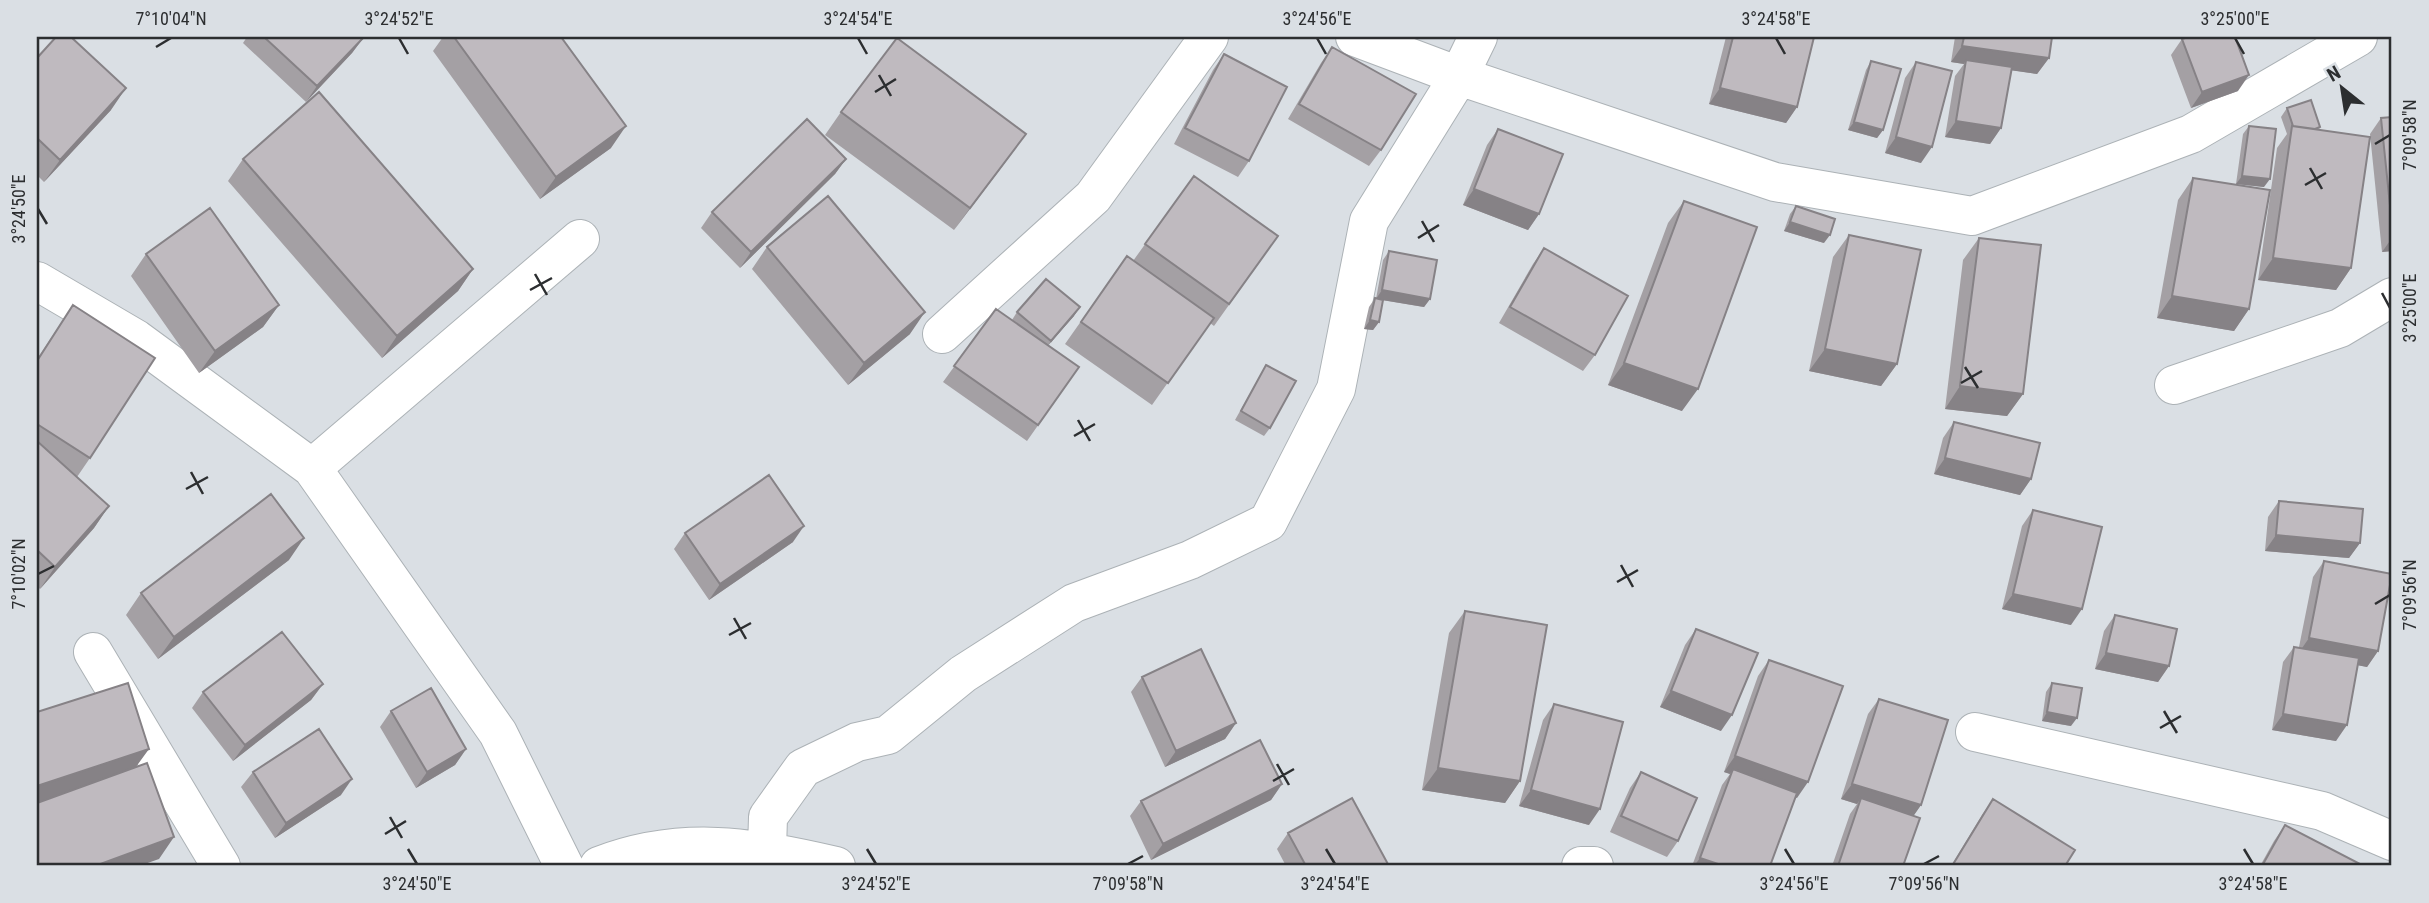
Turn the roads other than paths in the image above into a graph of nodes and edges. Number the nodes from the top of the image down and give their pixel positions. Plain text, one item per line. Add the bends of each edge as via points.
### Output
1 (1209, 37) edge
2 (1355, 37) edge
3 (1478, 37) edge
4 (2358, 37) edge
5 (1459, 76) junction
6 (580, 239) dead end
7 (37, 281) edge
8 (2392, 297) edge
9 (942, 334) dead end
10 (2174, 385) dead end
11 (312, 468) junction
12 (93, 652) dead end
13 (1975, 732) dead end
14 (2392, 841) edge
15 (767, 850) junction
16 (220, 866) edge
17 (564, 866) edge
18 (599, 866) edge
19 (836, 866) edge
20 (1581, 866) edge
21 (1594, 866) edge

1 - 9 street via 1093,197
2 - 5 street
3 - 5 street
4 - 5 street via 2191,134 1972,216 1775,182
5 - 15 street via 1369,221 1335,389 1268,522 1190,560 1074,603 963,674 888,735 857,742 803,768 768,817
6 - 11 street
7 - 11 street via 136,339
8 - 10 street via 2340,328
11 - 17 street via 498,733
12 - 16 street
13 - 14 street via 2322,811
15 - 18 street via 709,844 621,858
15 - 19 street
20 - 21 street

